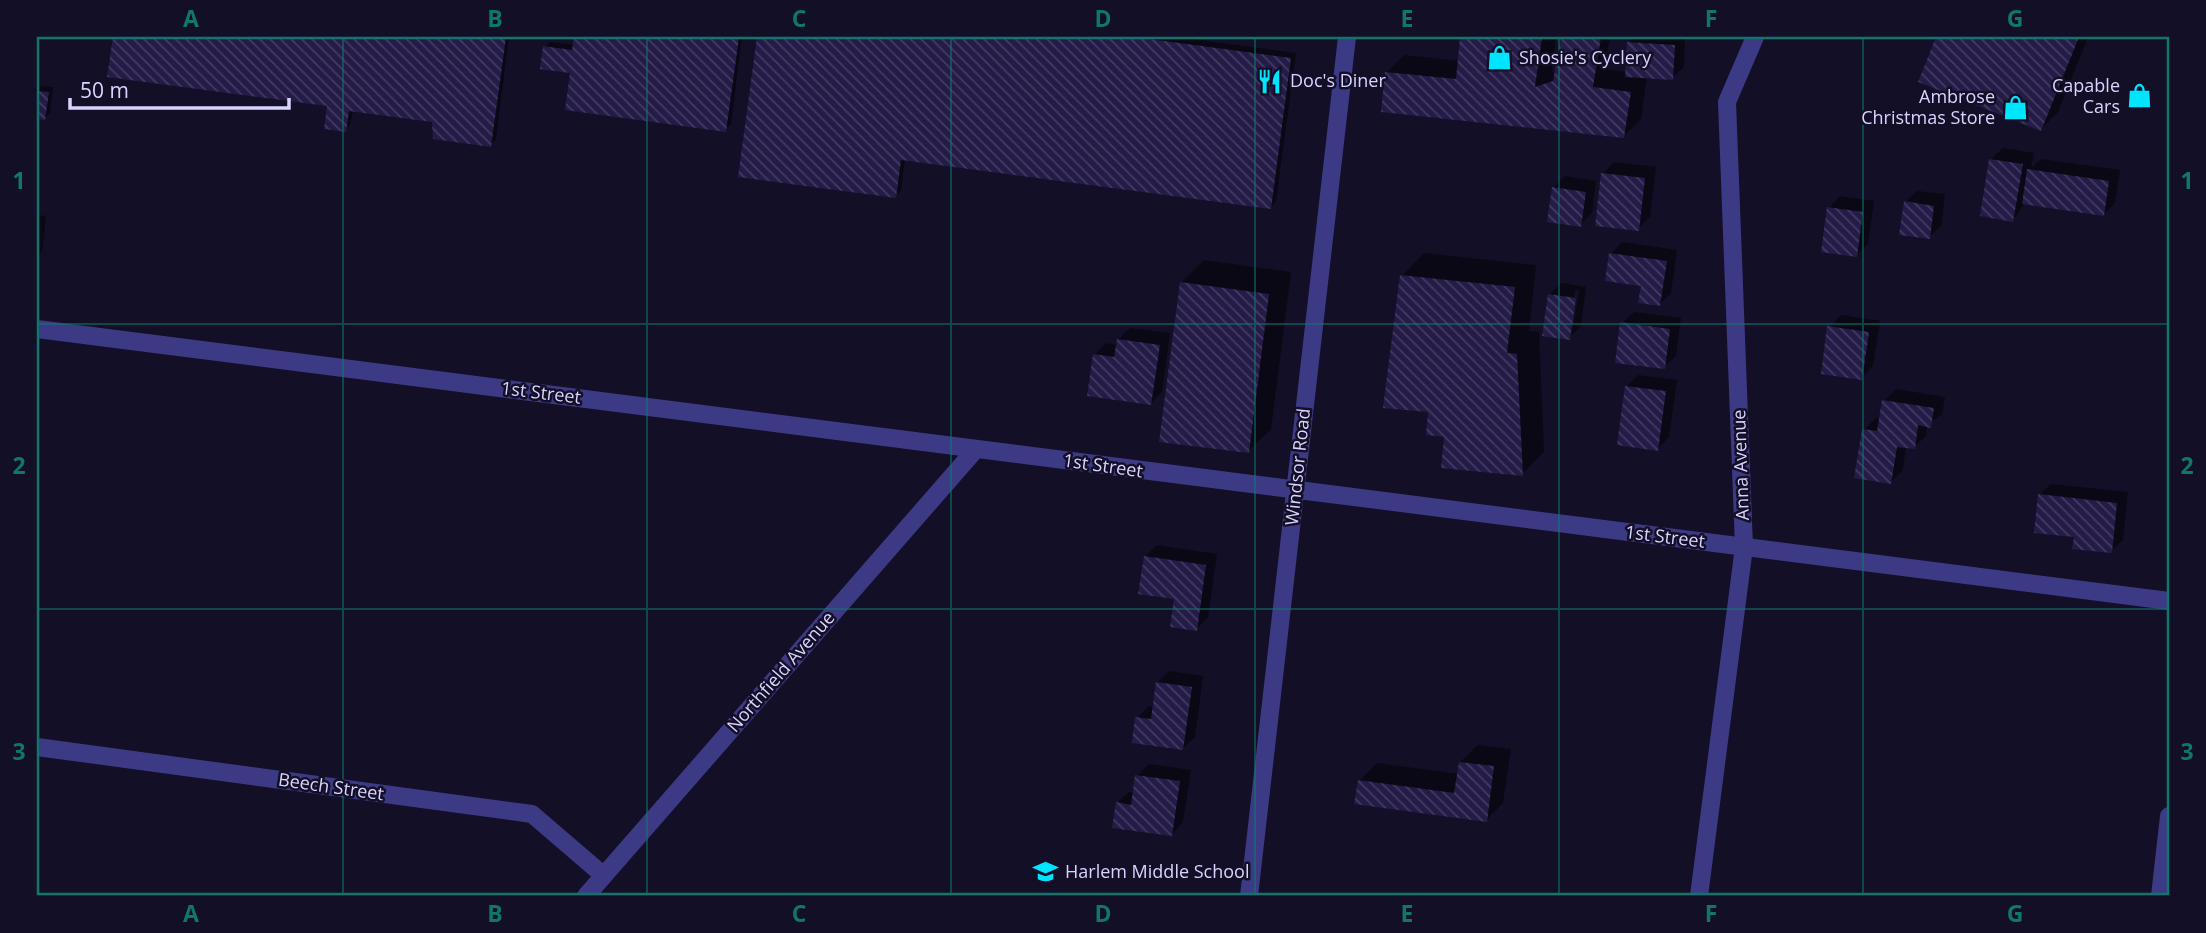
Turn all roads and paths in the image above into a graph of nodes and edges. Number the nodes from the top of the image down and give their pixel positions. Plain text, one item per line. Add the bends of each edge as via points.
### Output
1 (1346, 37) edge
2 (1755, 37) edge
3 (37, 329) edge
4 (976, 449) junction
5 (1296, 491) junction
6 (1744, 547) junction
7 (2169, 601) edge
8 (37, 747) edge
9 (2169, 816) edge
10 (603, 875) junction
11 (586, 896) edge
12 (1249, 896) edge
13 (1699, 896) edge
14 (2160, 896) edge

1 - 5 street, Windsor Road
2 - 6 street, Anna Avenue via 1727,102
3 - 4 street, 1st Street
4 - 5 street, 1st Street
4 - 10 street, Northfield Avenue
5 - 6 street, 1st Street
5 - 12 street, Windsor Road
6 - 7 street, 1st Street
6 - 13 street, Anna Avenue
8 - 10 street, Beech Street via 533,814
9 - 14 street
10 - 11 street, Northfield Avenue

